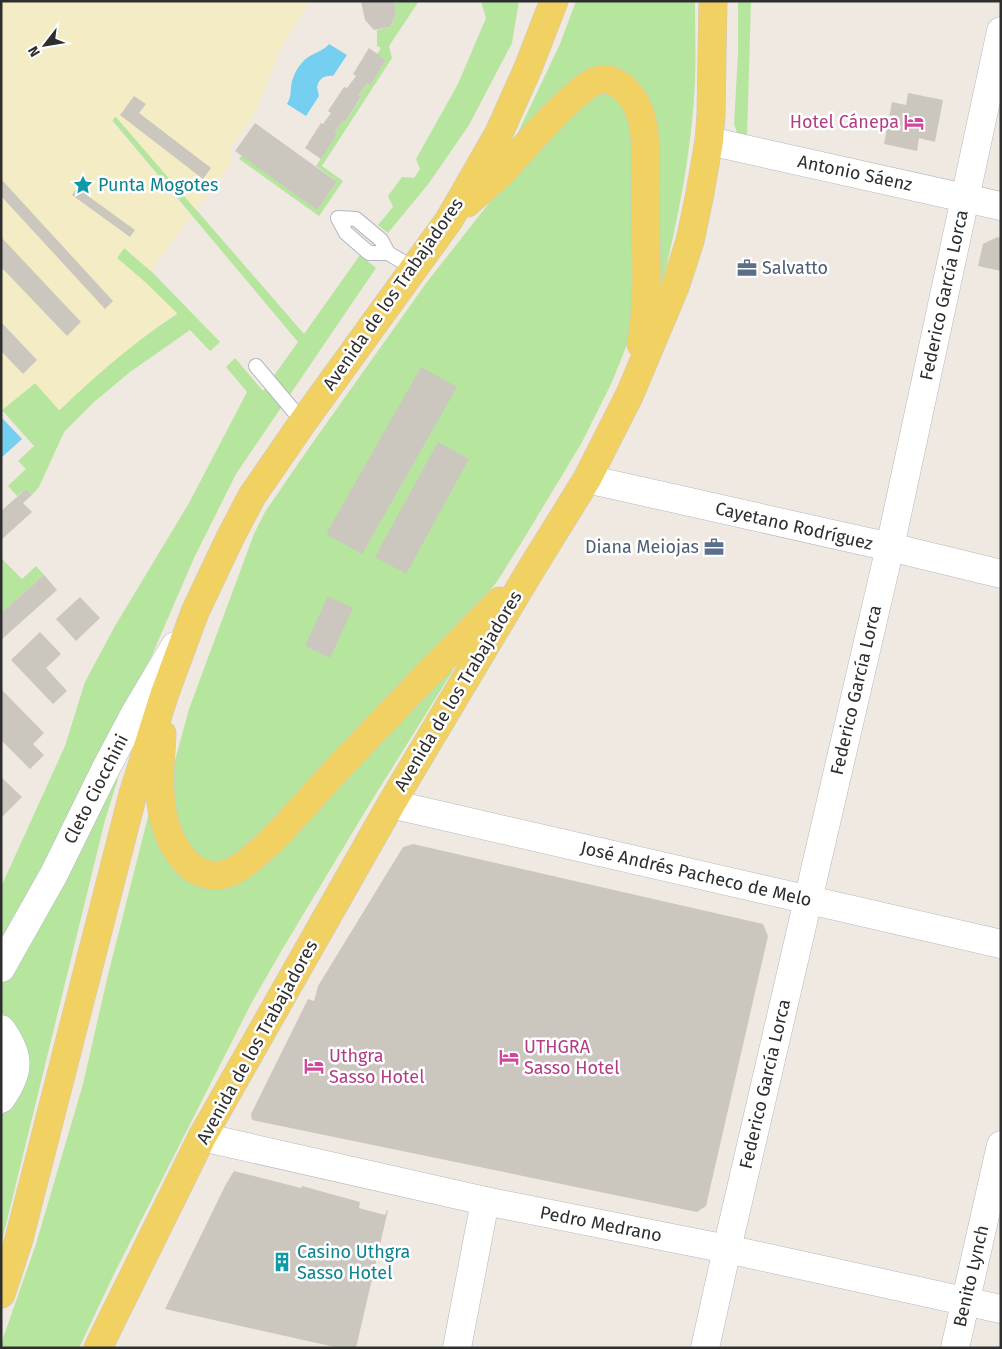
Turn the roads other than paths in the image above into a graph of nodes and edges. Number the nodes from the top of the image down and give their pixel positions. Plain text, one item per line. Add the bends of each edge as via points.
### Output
1 (554, 1) edge
2 (713, 1) edge
3 (1001, 30) edge
4 (709, 141) junction
5 (965, 197) junction
6 (1001, 206) edge
7 (449, 220) junction
8 (388, 253) dead end
9 (413, 268) junction
10 (256, 366) dead end
11 (630, 394) junction
12 (303, 422) junction
13 (587, 479) junction
14 (890, 547) junction
15 (530, 571) junction
16 (1001, 574) edge
17 (195, 612) junction
18 (165, 693) junction
19 (391, 804) junction
20 (807, 900) junction
21 (1001, 944) edge
22 (1, 968) edge
23 (1, 1029) edge
24 (1, 1099) edge
25 (202, 1137) junction
26 (1001, 1145) edge
27 (485, 1200) junction
28 (727, 1249) junction
29 (2, 1288) edge
30 (966, 1301) junction
31 (1001, 1309) edge
32 (98, 1348) edge
33 (457, 1348) edge
34 (705, 1348) edge
35 (955, 1348) edge

1 - 7 main road, Avenida de los Trabajadores via 499,133
2 - 4 main road, Avenida de los Trabajadores
3 - 5 street, Federico García Lorca
4 - 5 street, Antonio Sáenz
4 - 11 main road, Avenida de los Trabajadores via 690,240 675,287
5 - 6 street, Antonio Sáenz
5 - 14 street, Federico García Lorca
7 - 9 main road, Avenida de los Trabajadores
7 - 11 main road via 587,86 595,81 612,81 629,92 643,127 646,269 644,330
8 - 9 lane
9 - 12 main road, Avenida de los Trabajadores
10 - 12 lane
11 - 13 main road, Avenida de los Trabajadores
12 - 17 main road, Avenida de los Trabajadores via 252,496
13 - 14 street, Cayetano Rodríguez
13 - 15 main road, Avenida de los Trabajadores
14 - 16 street, Cayetano Rodríguez
14 - 20 street, Federico García Lorca
15 - 18 main road via 251,860 226,874 200,873 190,866 165,828 160,790
15 - 19 main road, Avenida de los Trabajadores
17 - 18 main road, Avenida de los Trabajadores
17 - 22 street, Cleto Ciocchini via 134,715 54,874
18 - 29 main road, Avenida de los Trabajadores via 133,794 19,1239
19 - 20 street, José Andrés Pacheco de Melo
19 - 25 main road, Avenida de los Trabajadores
20 - 21 street, José Andrés Pacheco de Melo
20 - 28 street, Federico García Lorca
23 - 24 street via 14,1050 17,1062 16,1074
25 - 27 street, Pedro Medrano
25 - 32 main road, Avenida de los Trabajadores
26 - 30 street, Benito Lynch
27 - 28 street, Pedro Medrano
27 - 33 street
28 - 30 street, Pedro Medrano
28 - 34 street, Federico García Lorca
30 - 31 street, Pedro Medrano
30 - 35 street, Benito Lynch

